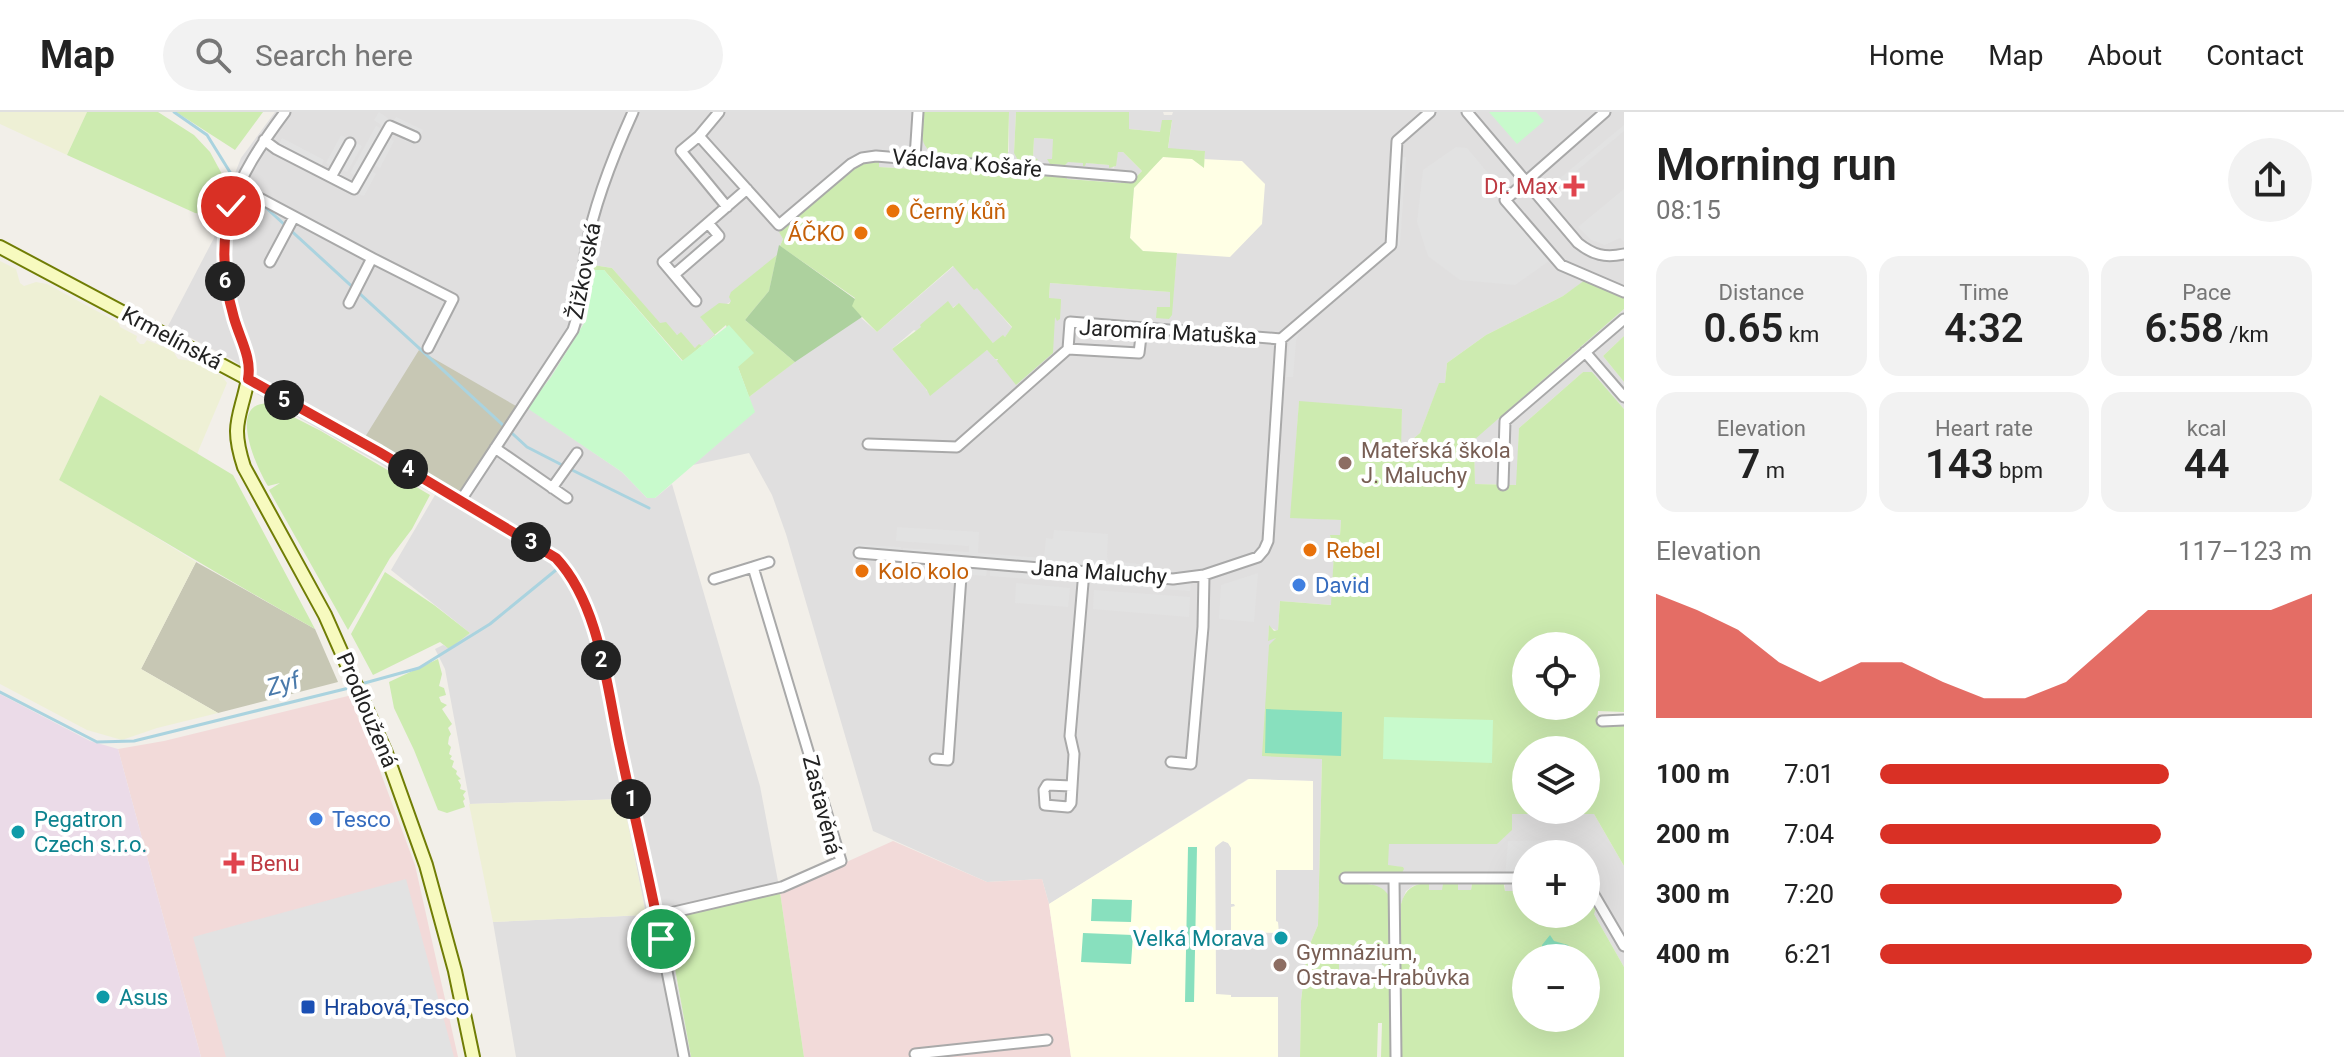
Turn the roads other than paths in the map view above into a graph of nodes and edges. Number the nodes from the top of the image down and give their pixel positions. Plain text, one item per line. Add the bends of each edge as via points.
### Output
1 (285, 112) edge
2 (633, 112) edge
3 (719, 112) edge
4 (918, 112) edge
5 (1430, 112) edge
6 (1467, 112) edge
7 (1605, 112) edge
8 (380, 119) dead end
9 (390, 126) junction
10 (699, 136) junction
11 (415, 137) dead end
12 (264, 140) junction
13 (350, 143) dead end
14 (915, 158) junction
15 (331, 177) junction
16 (1131, 177) dead end
17 (1527, 181) junction
18 (237, 186) junction
19 (747, 189) junction
20 (727, 207) junction
21 (294, 217) junction
22 (708, 223) junction
23 (0, 247) edge
24 (1624, 254) edge
25 (372, 258) junction
26 (270, 262) dead end
27 (675, 274) junction
28 (1624, 292) edge
29 (696, 301) dead end
30 (349, 303) dead end
31 (1624, 319) edge
32 (1142, 328) junction
33 (1281, 339) junction
34 (428, 348) dead end
35 (1068, 349) junction
36 (1585, 352) junction
37 (248, 379) junction
38 (1624, 397) edge
39 (868, 444) dead end
40 (495, 448) junction
41 (577, 453) dead end
42 (1503, 485) dead end
43 (552, 488) junction
44 (567, 498) dead end
45 (461, 500) junction
46 (859, 553) dead end
47 (769, 562) dead end
48 (962, 562) junction
49 (753, 567) junction
50 (1084, 571) junction
51 (1204, 575) junction
52 (714, 579) dead end
53 (1624, 720) edge
54 (1602, 721) dead end
55 (935, 759) dead end
56 (1171, 762) dead end
57 (1072, 786) dead end
58 (1345, 878) dead end
59 (1512, 878) edge
60 (1394, 879) junction
61 (1600, 905) edge
62 (657, 916) junction
63 (1624, 946) edge
64 (1047, 1040) dead end
65 (915, 1054) dead end
66 (473, 1057) edge
67 (684, 1057) edge
68 (1396, 1057) edge

1 - 12 street
2 - 40 street, Žižkovská via 586,248 573,330
3 - 10 street
4 - 14 street
5 - 33 street, Jaromíra Matuška via 1397,141 1391,245
6 - 17 street
7 - 17 street
8 - 9 street
9 - 11 street
9 - 15 street via 354,189
10 - 19 street, Václava Košaře
10 - 20 street via 681,151
12 - 15 street
12 - 18 street
13 - 15 street
14 - 16 street, Václava Košaře
14 - 19 street, Václava Košaře via 862,158 779,225
17 - 24 street via 1590,253
17 - 28 street via 1505,200 1561,265
18 - 21 street
18 - 37 street via 224,233 223,261 248,359
19 - 20 street
20 - 22 street
21 - 25 street
21 - 26 street
22 - 27 street via 719,236
22 - 27 street via 663,262
23 - 37 main road, Krmelínská
25 - 30 street
25 - 34 street via 453,299
27 - 29 street
31 - 36 street
32 - 33 street, Jaromíra Matuška
32 - 35 street via 1139,353
32 - 35 street, Jaromíra Matuška via 1070,322
33 - 51 street, Jana Maluchy via 1268,541 1258,557
35 - 39 street, Jaromíra Matuška via 957,447
36 - 38 street
36 - 42 street via 1505,421
37 - 45 street, Krmelínská
37 - 66 main road, Prodloužená via 236,422 244,467 325,615 407,809 455,971
40 - 43 street
40 - 45 street, Žižkovská
41 - 43 street
43 - 44 street
45 - 62 street, Krmelínská via 556,558 577,588 603,668
46 - 48 street, Jana Maluchy
47 - 49 street
48 - 50 street, Jana Maluchy
48 - 55 street via 948,760
49 - 52 street
49 - 62 street, Zastavěná via 841,861 782,887
50 - 51 street, Jana Maluchy via 1173,579
50 - 57 street via 1070,736
51 - 56 street via 1191,764
53 - 54 street
58 - 60 street
59 - 60 street
60 - 68 street
61 - 63 street
62 - 67 street, Krmelínská
64 - 65 street

